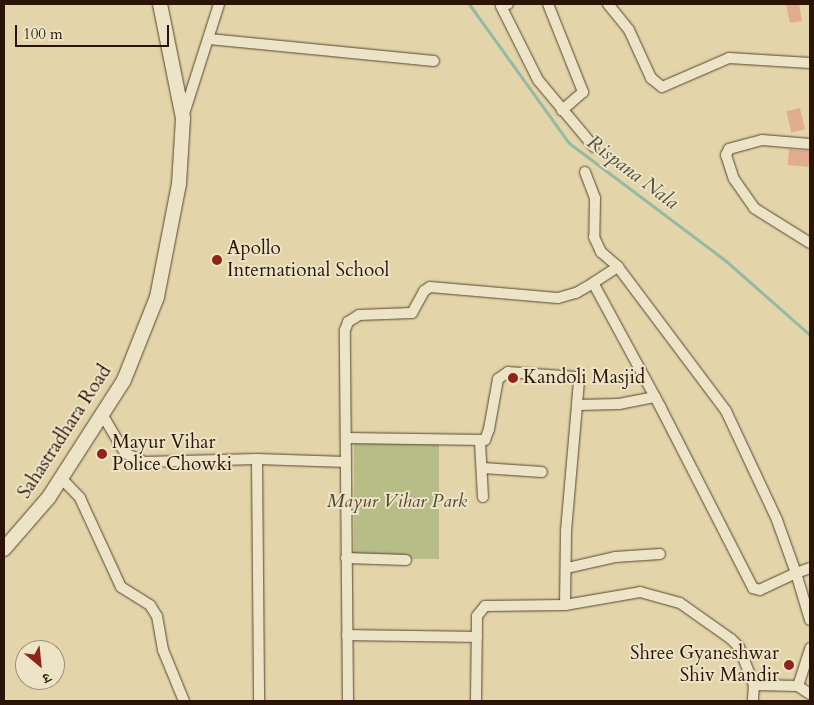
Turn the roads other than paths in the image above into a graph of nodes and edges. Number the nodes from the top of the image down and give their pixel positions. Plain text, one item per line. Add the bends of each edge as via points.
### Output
1 (160, 4) edge
2 (219, 4) edge
3 (548, 4) edge
4 (608, 4) edge
5 (503, 5) edge
6 (209, 39) junction
7 (434, 61) dead end
8 (810, 63) edge
9 (562, 110) junction
10 (183, 118) junction
11 (810, 144) edge
12 (594, 147) dead end
13 (585, 172) dead end
14 (810, 243) edge
15 (618, 268) junction
16 (592, 283) junction
17 (655, 397) junction
18 (577, 405) junction
19 (102, 414) junction
20 (346, 438) junction
21 (480, 442) junction
22 (256, 459) junction
23 (346, 462) junction
24 (483, 468) junction
25 (542, 472) dead end
26 (61, 478) junction
27 (483, 497) dead end
28 (5, 545) edge
29 (660, 554) dead end
30 (346, 558) junction
31 (406, 560) dead end
32 (567, 568) junction
33 (810, 568) edge
34 (796, 573) junction
35 (565, 605) junction
36 (810, 620) edge
37 (347, 635) junction
38 (477, 637) junction
39 (810, 648) edge
40 (754, 685) junction
41 (798, 686) junction
42 (810, 694) edge
43 (184, 701) edge
44 (259, 701) edge
45 (348, 701) edge
46 (476, 701) edge
47 (752, 701) edge

1 - 10 main road, Sahastradhara Road
2 - 6 street
3 - 9 street via 583,92
4 - 8 street via 629,30 650,78 662,86 729,58
5 - 9 street via 538,80
6 - 7 street
6 - 10 street
9 - 12 street
10 - 19 main road, Sahastradhara Road via 179,184 157,297 124,380
11 - 14 street via 762,140 729,149 726,155 734,179 754,208
13 - 15 street via 595,198 594,237 601,252
15 - 16 street
15 - 34 street via 726,411 777,520
16 - 17 street
16 - 20 street via 576,293 558,298 430,287 424,291 412,314 351,318 345,330
17 - 18 street via 619,404
17 - 34 street via 753,588 760,590
18 - 21 street via 580,381 576,377 502,373 496,385 488,436
18 - 32 street via 566,530
19 - 22 street via 125,453 144,462
19 - 26 main road, Sahastradhara Road
20 - 21 street
20 - 23 street
21 - 24 street
22 - 23 street
22 - 44 street
23 - 30 street
24 - 25 street
24 - 27 street
26 - 28 main road, Sahastradhara Road
26 - 43 street via 80,498 118,583 126,592 150,605 157,616 163,650
29 - 32 street via 615,557
30 - 31 street
30 - 37 street
32 - 35 street
33 - 34 street
34 - 36 street
35 - 38 street via 485,606 477,616
35 - 40 street via 640,592 680,603 739,647
37 - 38 street
37 - 45 street
38 - 46 street
39 - 41 street
40 - 41 street
40 - 47 street
41 - 42 street

